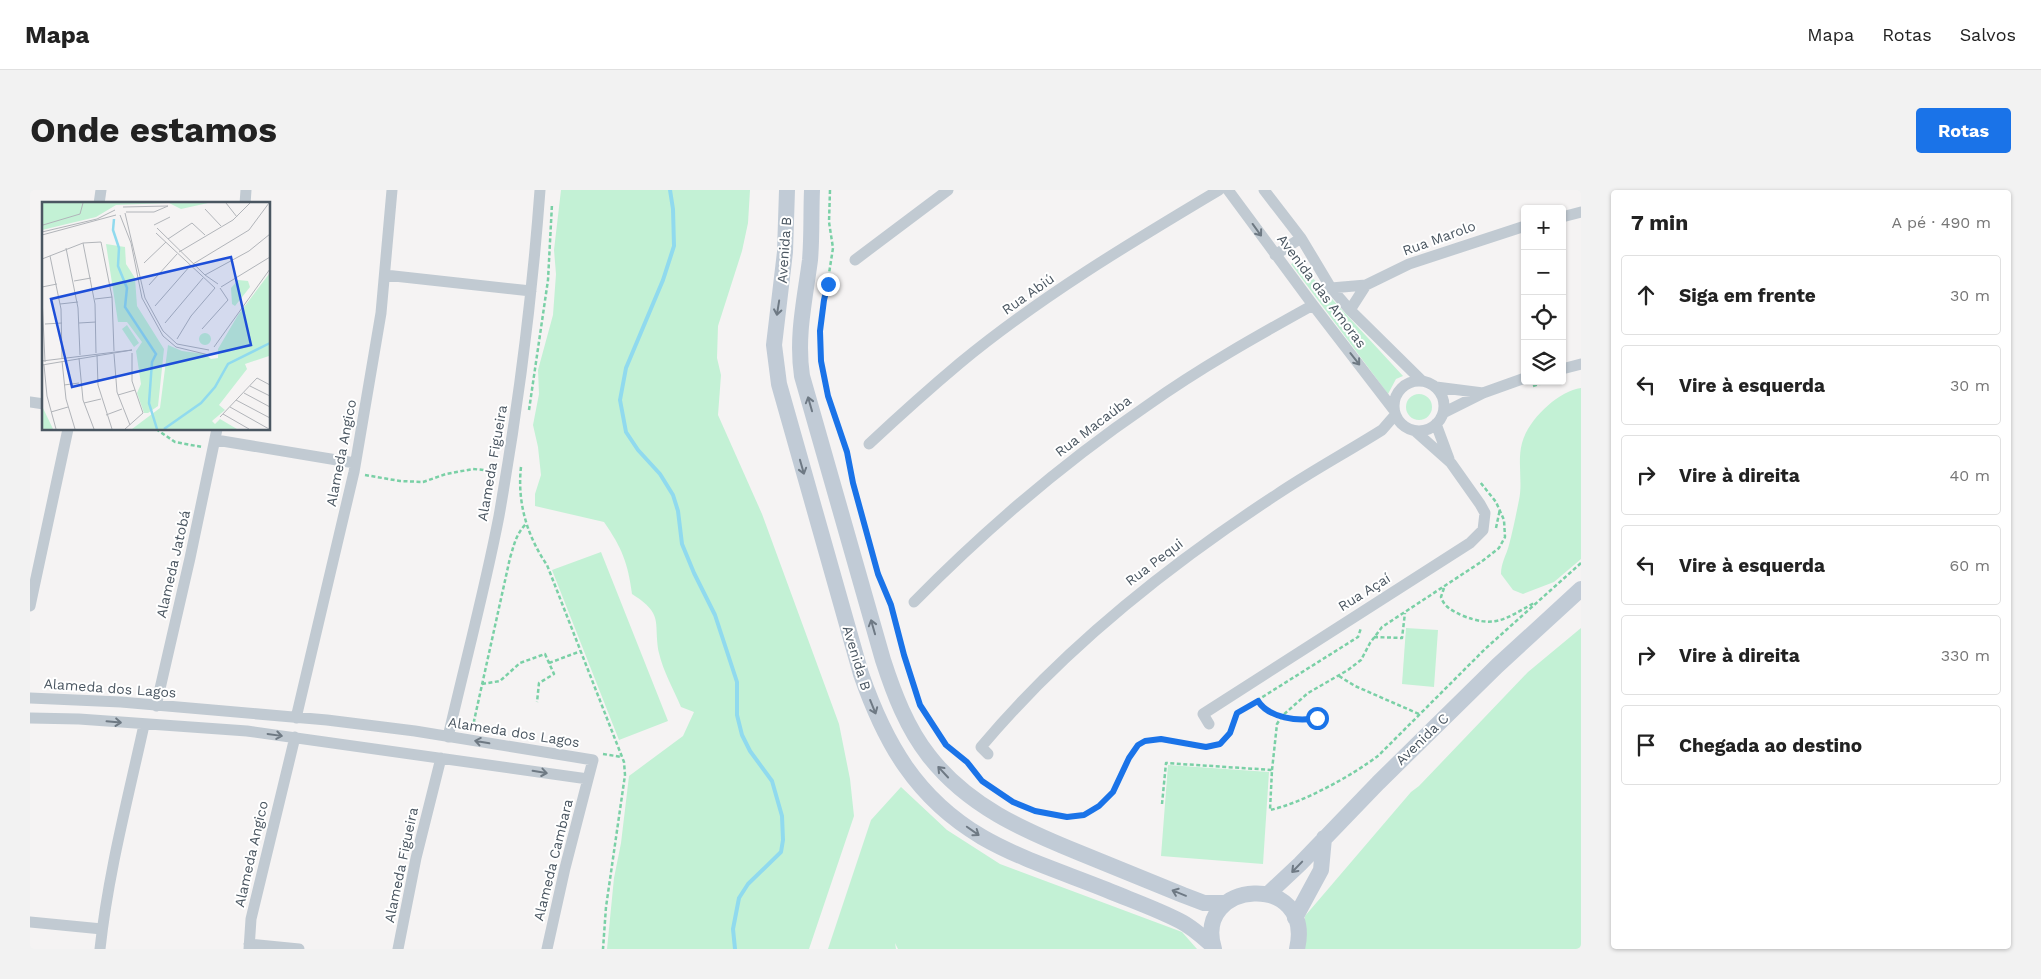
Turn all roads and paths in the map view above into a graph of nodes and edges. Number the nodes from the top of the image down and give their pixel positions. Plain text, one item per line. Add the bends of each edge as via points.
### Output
1 (392, 190) edge
2 (540, 190) edge
3 (787, 190) edge
4 (812, 190) edge
5 (830, 190) edge
6 (948, 190) edge
7 (1219, 190) edge
8 (1228, 190) edge
9 (1264, 190) edge
10 (552, 199) dead end
11 (1581, 212) edge
12 (1566, 216) edge
13 (1521, 227) edge
14 (1300, 238) junction
15 (1275, 255) junction
16 (855, 260) dead end
17 (385, 275) junction
18 (1366, 285) junction
19 (1331, 288) junction
20 (532, 291) junction
21 (1313, 305) junction
22 (1350, 310) junction
23 (1581, 364) edge
24 (1566, 367) edge
25 (1521, 379) edge
26 (1422, 381) junction
27 (1436, 387) junction
28 (1483, 393) junction
29 (1394, 412) junction
30 (1443, 412) junction
31 (528, 415) dead end
32 (1436, 424) junction
33 (1411, 429) junction
34 (68, 430) edge
35 (157, 430) edge
36 (1382, 430) junction
37 (216, 439) edge
38 (869, 444) dead end
39 (521, 461) dead end
40 (1451, 463) junction
41 (354, 468) junction
42 (505, 473) junction
43 (1500, 509) dead end
44 (526, 524) junction
45 (1492, 536) dead end
46 (1581, 563) edge
47 (1447, 584) dead end
48 (1581, 589) edge
49 (1540, 600) junction
50 (914, 602) dead end
51 (30, 606) edge
52 (1405, 612) dead end
53 (1362, 622) dead end
54 (1374, 637) dead end
55 (581, 651) junction
56 (549, 663) junction
57 (1339, 676) dead end
58 (482, 684) junction
59 (30, 698) edge
60 (1258, 701) junction
61 (121, 702) junction
62 (536, 702) dead end
63 (156, 706) junction
64 (230, 711) junction
65 (1322, 714) dead end
66 (1420, 714) junction
67 (30, 718) edge
68 (296, 718) junction
69 (79, 719) junction
70 (1209, 724) dead end
71 (144, 725) junction
72 (189, 726) junction
73 (415, 731) junction
74 (478, 731) dead end
75 (295, 737) junction
76 (448, 737) junction
77 (371, 747) junction
78 (524, 749) junction
79 (603, 754) dead end
80 (988, 754) dead end
81 (622, 757) junction
82 (441, 758) junction
83 (483, 763) junction
84 (588, 779) junction
85 (1162, 804) dead end
86 (1324, 838) junction
87 (1268, 894) junction
88 (1226, 903) junction
89 (1295, 918) junction
90 (30, 922) edge
91 (102, 929) junction
92 (249, 946) edge
93 (1214, 947) edge
94 (100, 949) edge
95 (299, 949) edge
96 (398, 949) edge
97 (547, 949) edge
98 (603, 949) edge
99 (1297, 949) edge

1 - 17 street, Alameda Angico
2 - 20 street, Alameda Figueira
3 -> 93 street, Avenida B via 785,252 774,345 779,384 861,674 888,741 934,800 981,836 1181,921
88 -> 4 street, Avenida B via 1204,903 1190,898 1000,817 947,777 913,732 895,696 883,660 802,376 799,339 810,258
5 - 60 path via 829,222 833,248 820,344 828,396 847,452 878,574 891,605 920,705 946,745 967,762 982,781 1013,802 1035,811 1076,816 1093,811 1113,792 1138,745 1161,739 1206,747 1220,744 1230,733 1237,713
6 - 16 street
7 - 38 street, Rua Abiú via 1108,257 1005,328 961,362
8 -> 15 street, Avenida das Amoras
9 - 14 street, Avenida das Amoras
10 - 31 path via 548,280
11 - 12 street
13 - 18 street, Rua Marolo via 1409,264
14 - 15 street
14 - 19 street, Avenida das Amoras
15 - 21 street, Avenida das Amoras
17 - 20 street
17 - 41 street, Alameda Angico
18 - 19 street, Rua Marolo
18 - 22 street
19 - 22 street, Avenida das Amoras
20 - 42 street, Alameda Figueira
21 -> 29 street, Avenida das Amoras
21 - 50 street, Rua Macaúba via 1214,362 1107,434 1019,503
22 - 26 street, Avenida das Amoras
23 - 24 street
25 - 28 street
26 - 27 street
26 - 29 street via 1414,381 1401,388 1396,394
27 - 28 street
27 - 30 street via 1443,399
28 - 30 street
29 - 33 street via 1401,424
29 - 36 street, Rua Pequi
30 - 32 street
32 - 33 street via 1424,430
32 - 40 street, Rua Açaí
33 - 36 street, Rua Pequi
33 - 40 street, Rua Açaí
34 - 51 street
35 - 37 path via 175,442
36 - 80 street, Rua Pequi via 1277,493 1138,592 1068,654 1005,718 981,747
37 - 41 street
37 - 63 street, Alameda Jatobá
39 - 44 path via 519,498
40 - 70 street, Rua Açaí via 1485,513 1483,530 1478,537 1203,714
41 - 42 path via 400,481 422,482 473,469
41 - 68 street, Alameda Angico
42 - 76 street, Alameda Figueira via 499,516
43 - 45 path
44 - 55 path
44 - 58 path via 516,539
46 - 49 path
47 - 49 path via 1441,598 1446,605 1460,614 1485,622 1503,620
48 - 86 street, Avenida C via 1497,666
49 - 66 path
52 - 54 path via 1402,638
53 - 60 path via 1358,637
55 - 56 path
55 - 81 path
56 - 58 path via 544,654 520,663 500,681
56 - 62 path via 554,674 539,683
57 - 66 path
58 - 74 path via 474,721 474,728
59 - 61 street, Alameda dos Lagos
60 - 65 path via 1273,713 1288,718 1310,719
61 - 63 street, Alameda dos Lagos
61 - 69 street via 90,704 83,708
63 - 64 street, Alameda dos Lagos
64 - 68 street, Alameda dos Lagos
64 - 72 street via 229,717 220,723
66 - 85 path via 1364,767 1278,808 1270,810 1272,770 1166,763
67 - 69 street
68 - 73 street, Alameda dos Lagos
69 -> 71 street
71 - 72 street
71 - 91 street
72 -> 75 street
73 - 76 street, Alameda dos Lagos
73 - 77 street via 386,730 377,736
75 - 77 street
75 - 92 street, Alameda Angico via 251,919
78 -> 76 street, Alameda dos Lagos
77 - 82 street
78 - 83 street via 517,761
78 - 84 street, Alameda dos Lagos via 593,760
79 - 81 path
81 - 98 path via 625,775
82 - 83 street
82 - 96 street, Alameda Figueira
83 -> 84 street
84 - 97 street, Alameda Cambara
86 -> 87 street, Avenida C
86 - 89 street via 1322,865 1317,879
87 - 88 street via 1246,893
87 - 89 street via 1284,903
88 - 93 street via 1212,930
89 - 99 street via 1299,934
90 - 91 street
91 - 94 street
92 - 95 street

